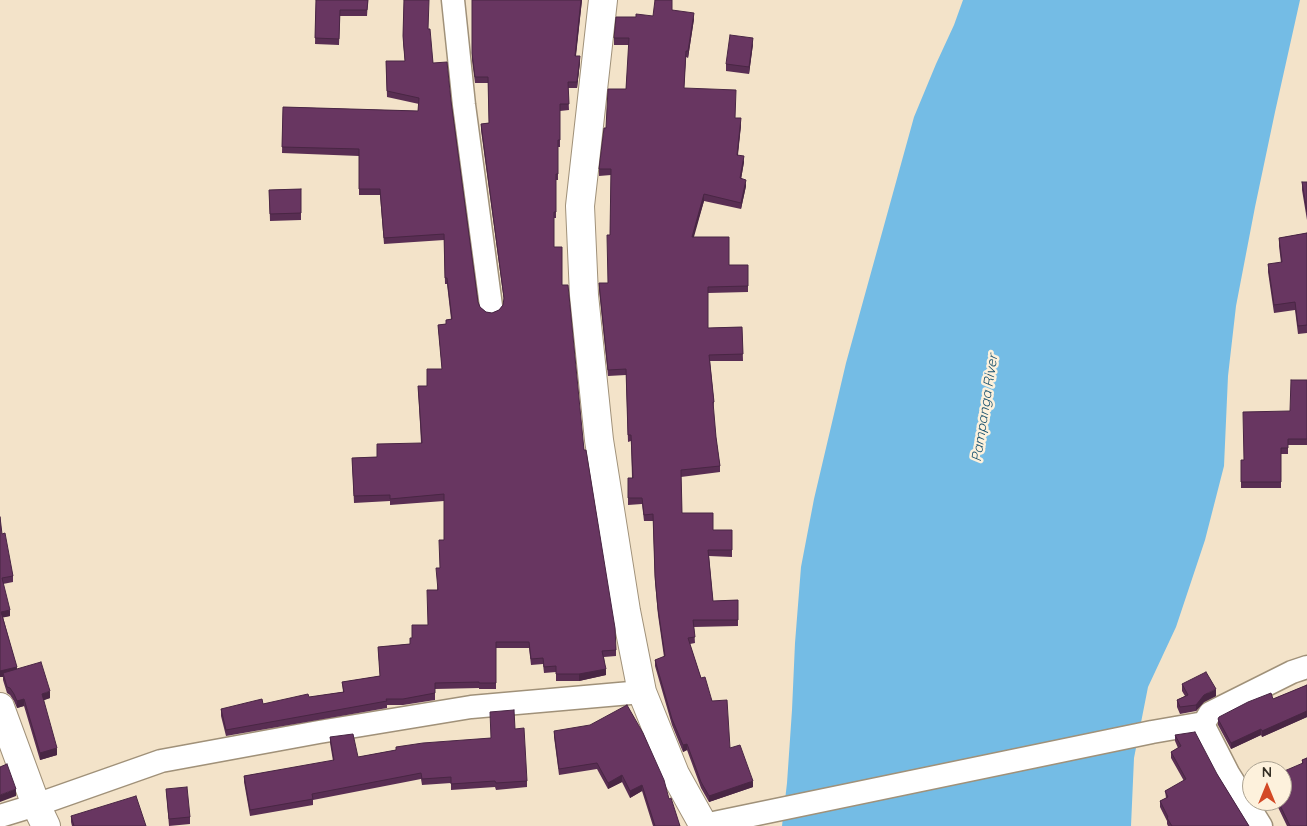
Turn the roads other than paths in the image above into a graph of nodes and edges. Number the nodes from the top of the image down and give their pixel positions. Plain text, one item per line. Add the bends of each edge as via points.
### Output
1 (453, 0) edge
2 (603, 0) edge
3 (491, 306) dead end
4 (1307, 667) edge
5 (642, 692) junction
6 (0, 707) edge
7 (1204, 723) junction
8 (0, 816) edge
9 (41, 816) edge
10 (704, 826) edge
11 (1261, 826) edge

1 - 3 street
2 - 5 street via 580,206 584,295 599,440
4 - 7 street via 1210,713
5 - 9 street via 471,707 161,761
5 - 10 street via 675,774
6 - 9 street
7 - 10 street
7 - 11 street via 1228,773
8 - 9 street

